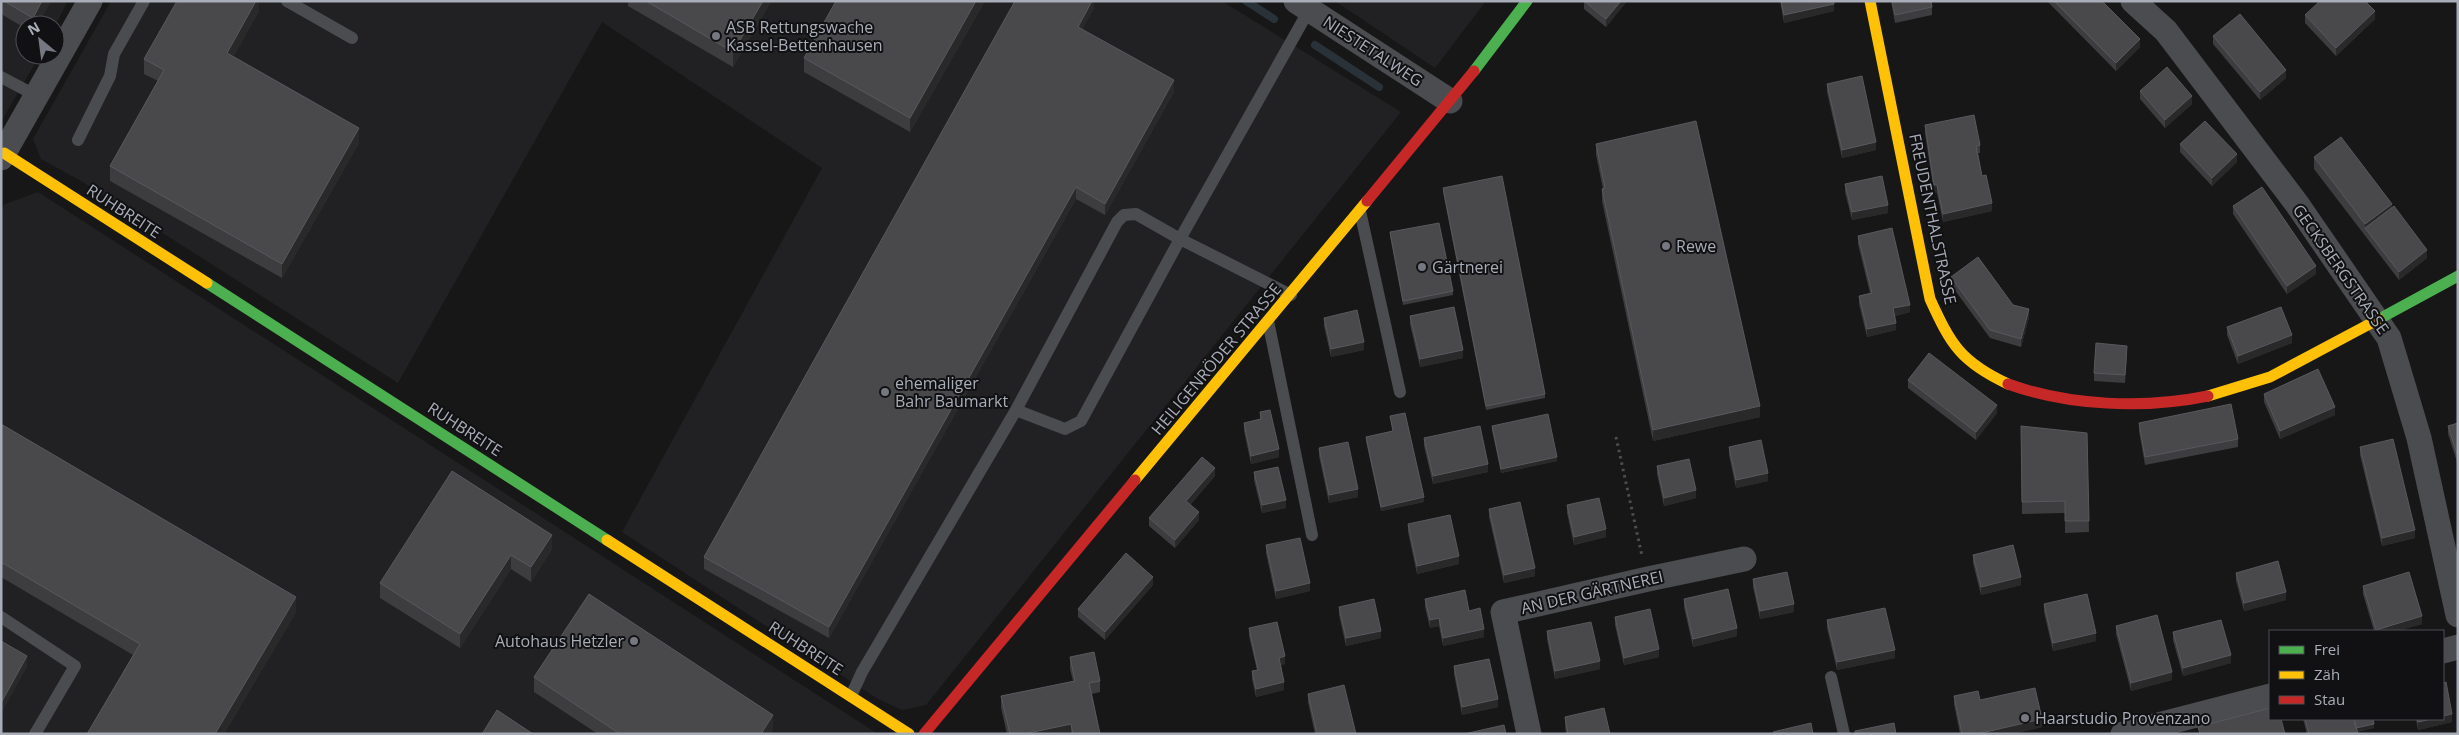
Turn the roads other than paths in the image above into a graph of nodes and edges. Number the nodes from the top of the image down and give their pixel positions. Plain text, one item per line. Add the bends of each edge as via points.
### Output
1 (90, 1) edge
2 (144, 1) edge
3 (287, 1) edge
4 (1527, 1) edge
5 (1870, 1) edge
6 (2133, 1) edge
7 (1303, 6) edge
8 (352, 38) dead end
9 (1, 77) edge
10 (36, 96) junction
11 (1450, 101) junction
12 (78, 140) dead end
13 (3, 155) edge
14 (1360, 210) junction
15 (1180, 239) junction
16 (2458, 276) edge
17 (1290, 294) junction
18 (2379, 320) junction
19 (1268, 321) junction
20 (1400, 392) dead end
21 (1016, 410) junction
22 (1312, 535) dead end
23 (1744, 559) dead end
24 (2458, 615) edge
25 (1, 617) edge
26 (2458, 647) edge
27 (2444, 651) edge
28 (1831, 677) dead end
29 (851, 696) junction
30 (2269, 696) edge
31 (35, 734) edge
32 (909, 734) edge
33 (924, 734) edge
34 (1529, 734) edge
35 (1844, 734) edge
36 (2123, 734) edge

1 - 10 street
2 - 12 lane via 114,54 110,76
3 - 8 lane
4 - 11 street, HEILIGENRÖDER STRASSE
5 - 18 street, FREUDENTHALSTRASSE via 1930,299 1942,328 1962,355 1981,370 2041,394 2080,400 2144,402 2199,398 2265,379
6 - 18 street, GECKSBERGSTRASSE via 2166,31 2297,204
7 - 11 street, NIESTETALWEG
7 - 15 lane
9 - 10 lane
10 - 13 street
11 - 14 street, HEILIGENRÖDER STRASSE
13 - 29 street, RUHBREITE
14 - 17 street, HEILIGENRÖDER STRASSE
14 - 20 lane
15 - 17 lane
15 - 21 lane via 1082,421 1065,429
15 - 21 lane via 1136,214 1124,215 1117,222
16 - 18 street, FREUDENTHALSTRASSE
17 - 19 street, HEILIGENRÖDER STRASSE
18 - 24 street, GECKSBERGSTRASSE via 2389,338 2419,438
19 - 22 lane
19 - 33 street, HEILIGENRÖDER STRASSE
21 - 29 lane
23 - 34 street, AN DER GÄRTNEREI via 1503,612
25 - 31 lane via 75,666
26 - 27 street
28 - 35 lane
29 - 32 street, RUHBREITE
30 - 36 street

